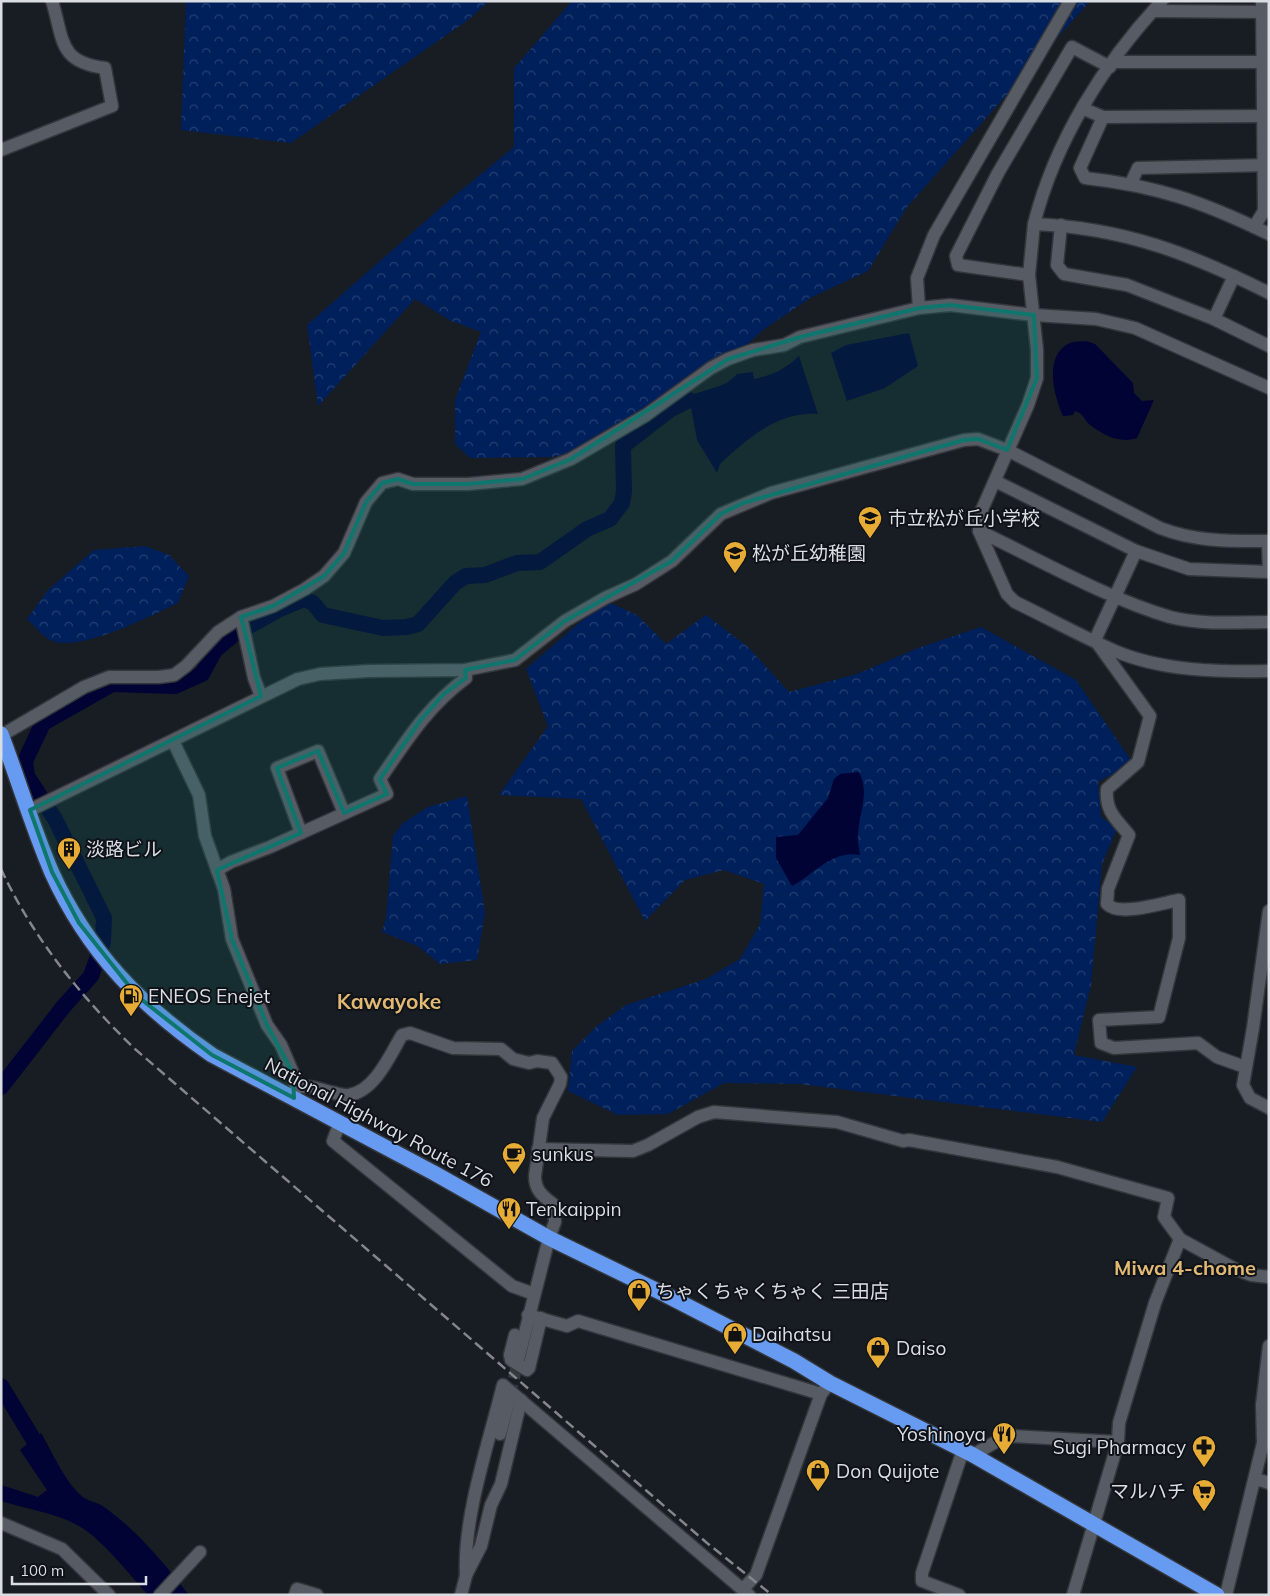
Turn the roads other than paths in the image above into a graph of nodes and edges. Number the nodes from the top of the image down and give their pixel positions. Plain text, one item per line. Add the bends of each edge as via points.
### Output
1 (52, 1) edge
2 (1070, 1) edge
3 (1157, 6) edge
4 (1264, 8) edge
5 (1266, 62) edge
6 (1111, 64) junction
7 (1084, 109) junction
8 (1266, 116) edge
9 (1102, 117) junction
10 (1, 150) edge
11 (1266, 165) edge
12 (1131, 183) junction
13 (1266, 211) edge
14 (1034, 224) junction
15 (1061, 225) junction
16 (1254, 227) junction
17 (1269, 234) edge
18 (1029, 275) junction
19 (1234, 276) junction
20 (1269, 293) edge
21 (919, 308) junction
22 (1034, 315) junction
23 (1214, 319) junction
24 (1269, 346) edge
25 (1269, 388) edge
26 (1007, 450) junction
27 (995, 481) junction
28 (979, 531) junction
29 (1269, 541) edge
30 (1136, 551) junction
31 (1269, 571) edge
32 (1117, 596) junction
33 (1269, 622) edge
34 (243, 625) junction
35 (1095, 640) junction
36 (464, 670) junction
37 (1269, 671) edge
38 (261, 696) junction
39 (2, 734) edge
40 (173, 741) junction
41 (40, 806) junction
42 (344, 813) junction
43 (301, 834) junction
44 (217, 870) junction
45 (1269, 911) edge
46 (1245, 1067) junction
47 (295, 1093) junction
48 (1269, 1108) edge
49 (340, 1122) junction
50 (538, 1149) junction
51 (549, 1238) junction
52 (1180, 1239) junction
53 (1269, 1277) edge
54 (530, 1293) junction
55 (535, 1317) junction
56 (1269, 1346) edge
57 (518, 1360) tunnel mouth
58 (1266, 1386) edge
59 (825, 1389) junction
60 (511, 1394) junction
61 (1118, 1442) junction
62 (968, 1452) junction
63 (1256, 1479) junction
64 (1269, 1483) edge
65 (1, 1523) edge
66 (1093, 1525) junction
67 (200, 1552) dead end
68 (466, 1575) junction
69 (746, 1592) edge
70 (109, 1595) edge
71 (160, 1595) edge
72 (295, 1595) edge
73 (317, 1595) edge
74 (461, 1595) edge
75 (960, 1595) edge
76 (1073, 1595) edge
77 (1217, 1595) edge
78 (1226, 1595) edge

1 - 10 street via 69,55 79,62 105,68 112,106
2 - 21 street via 934,235 917,278
3 - 4 street
3 - 6 street
4 - 5 street
5 - 6 street
5 - 8 street
6 - 7 street
6 - 18 street via 1072,47 998,174 956,256 958,265
7 - 9 street
7 - 14 street via 1055,159
8 - 9 street
8 - 11 street
9 - 12 street via 1080,168 1085,178
11 - 12 street via 1138,168
11 - 13 street
12 - 16 street via 1206,205
13 - 16 street
14 - 15 street
14 - 18 street
15 - 19 street via 1107,231 1169,248
15 - 23 street via 1057,265 1064,274 1127,285
16 - 17 street
18 - 22 street
19 - 20 street
19 - 23 street
21 - 22 street via 950,305
21 - 34 street via 800,337 784,345 753,350 728,359 646,415 571,459 522,479 468,484 413,484 398,479 382,483 366,502 344,553 324,576
22 - 25 street via 1096,318 1135,328
22 - 26 street via 1037,378
23 - 24 street
26 - 27 street
26 - 29 street via 1160,528 1180,535 1210,541
26 - 36 street via 978,439 964,440 743,503 721,514 672,561 565,621 515,660
27 - 28 street via 980,514
27 - 30 street
28 - 32 street
28 - 35 street via 1007,594 1015,602
29 - 31 street
30 - 31 street via 1189,569
30 - 32 street
32 - 33 street via 1171,617 1199,621
32 - 35 street
34 - 38 street
34 - 39 street via 218,632 174,675 159,678 109,677 84,687
35 - 37 street via 1116,651 1175,667
35 - 46 street via 1150,716 1138,762 1107,789 1105,802 1130,836 1108,890 1107,904 1118,910 1179,900 1179,938 1159,1017 1099,1020 1101,1043 1114,1048 1198,1043 1217,1057
36 - 38 street via 369,670 320,674 298,679
36 - 42 street via 466,678 444,694 420,721 380,779 387,794
38 - 40 street
39 - 41 highway, National Highway Route 176
40 - 41 street
40 - 44 street via 199,795 205,836
41 - 47 highway, National Highway Route 176 via 52,872 79,922 137,996 212,1055
42 - 43 street
42 - 43 street via 318,750 277,768
43 - 44 street
44 - 47 street via 224,889 232,939 267,1025 281,1045 293,1073
45 - 46 street
46 - 48 street via 1243,1085 1250,1098
47 - 49 highway, National Highway Route 176
47 - 50 street via 308,1086 348,1096 358,1092 385,1065 402,1035 410,1033 453,1048 501,1048 513,1059 552,1064 561,1077 543,1118
49 - 51 highway, National Highway Route 176
49 - 54 street via 333,1141 512,1286
50 - 51 street via 535,1185 539,1194 554,1205 556,1211
50 - 52 street via 633,1151 714,1112 837,1122 903,1141 1057,1167 1168,1198 1164,1217
51 - 54 street
51 - 59 highway, National Highway Route 176 via 718,1322
52 - 53 street via 1235,1269
52 - 61 street via 1155,1303 1119,1423
54 - 55 street
54 - 55 street via 510,1355 511,1360 524,1370 529,1368
55 - 57 street
55 - 59 street via 567,1326 578,1321
56 - 58 street
58 - 63 street via 1263,1443
59 - 62 highway, National Highway Route 176
59 - 69 street via 756,1575
60 - 68 street via 469,1527 465,1550
60 - 68 street via 501,1484 491,1505 481,1546
60 - 69 street
61 - 62 street via 1012,1436
61 - 66 street
62 - 66 highway, National Highway Route 176
62 - 75 street via 922,1573 922,1581
63 - 64 street
63 - 78 street
65 - 70 street via 62,1549
66 - 76 street
66 - 77 highway, National Highway Route 176
67 - 71 street
68 - 74 street
72 - 73 street via 297,1589

